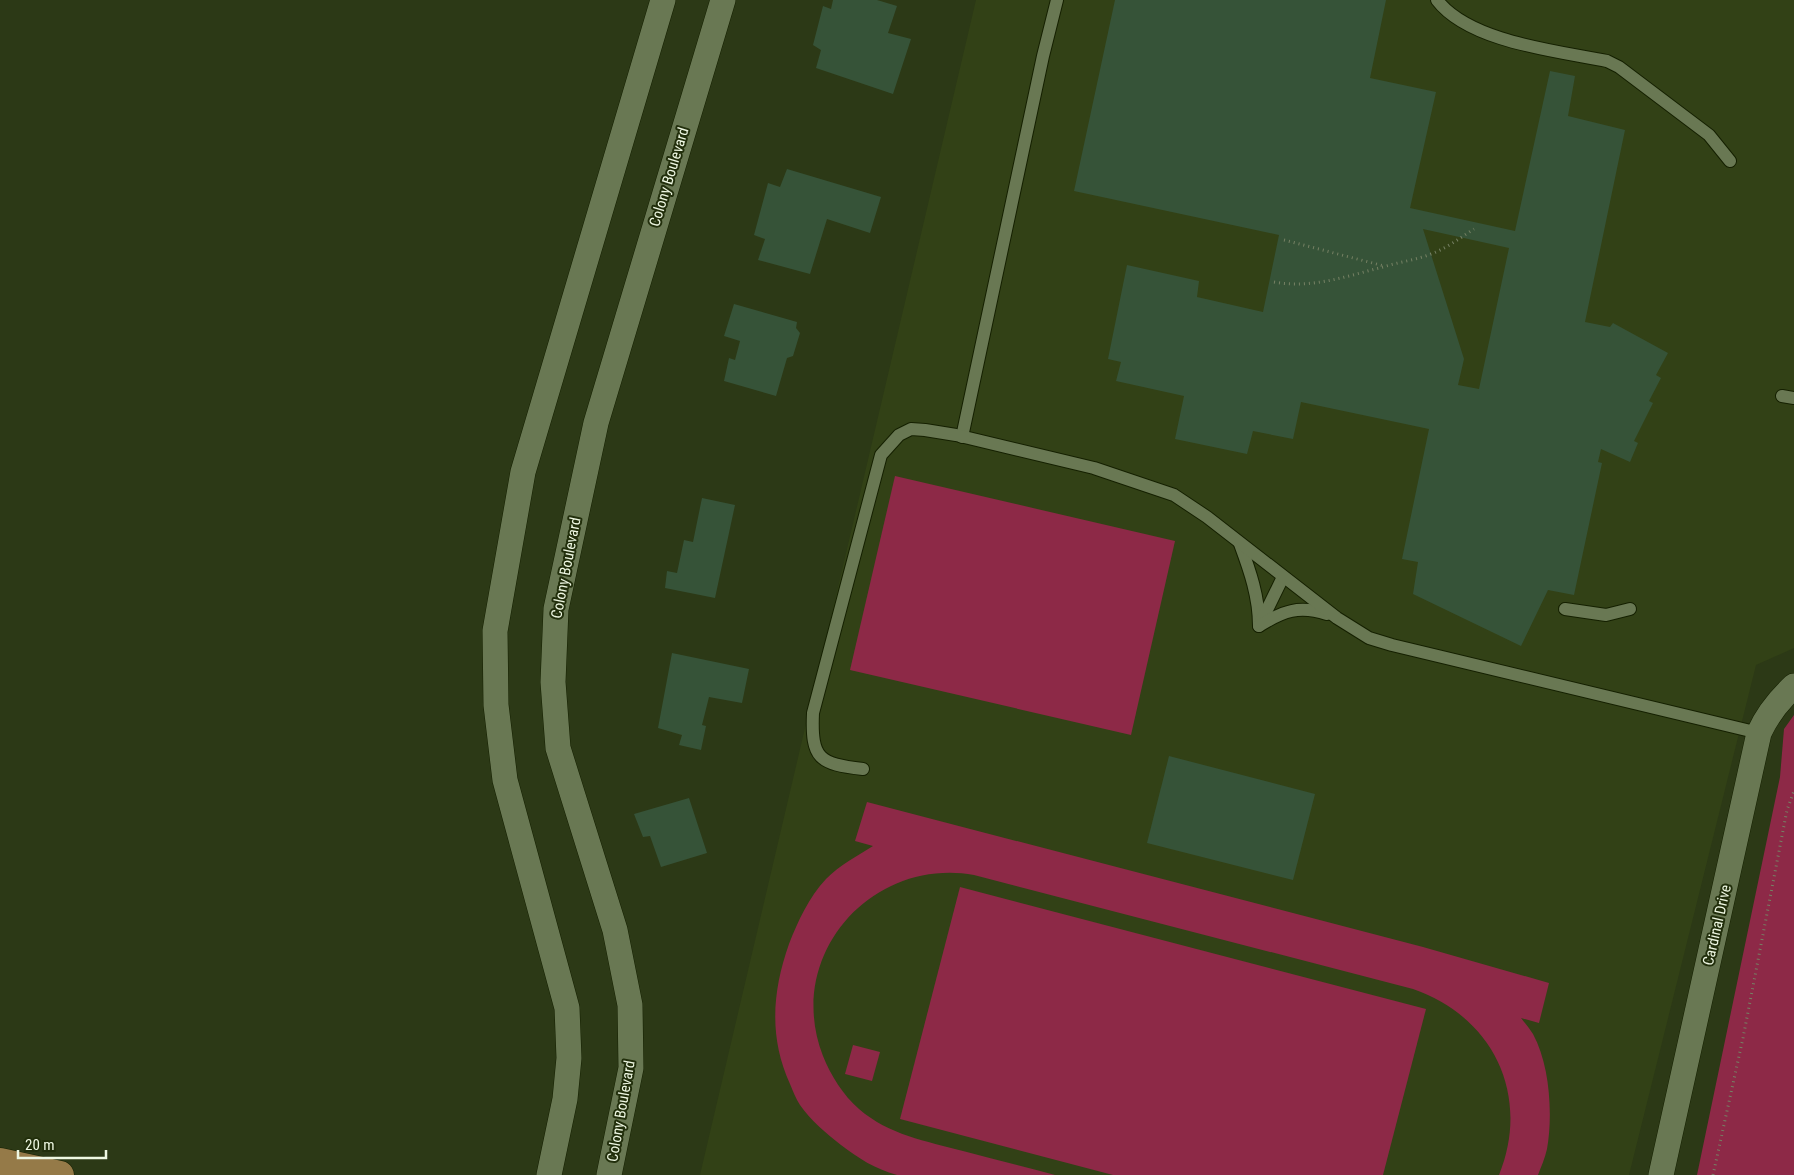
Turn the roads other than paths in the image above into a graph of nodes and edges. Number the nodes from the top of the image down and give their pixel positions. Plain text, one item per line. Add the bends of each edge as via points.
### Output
1 (663, 0) edge
2 (723, 0) edge
3 (1058, 0) edge
4 (1437, 0) edge
5 (1730, 161) dead end
6 (962, 437) junction
7 (1240, 544) junction
8 (1283, 578) junction
9 (1565, 609) dead end
10 (1630, 609) dead end
11 (1337, 618) junction
12 (1259, 626) junction
13 (1794, 686) edge
14 (1759, 733) junction
15 (863, 770) dead end
16 (0, 1162) edge
17 (60, 1175) edge
18 (548, 1175) edge
19 (610, 1175) edge
20 (1661, 1175) edge

1 - 18 street via 523,472 495,631 496,705 505,780 567,1008 569,1058 565,1099
2 - 19 street, Colony Boulevard via 596,423 556,609 553,682 558,748 615,930 630,1005 631,1068
3 - 6 lane via 1043,56
4 - 5 lane via 1463,22 1491,35 1607,61 1619,67 1709,135
6 - 7 lane via 1094,468 1174,495
6 - 15 lane via 911,430 899,435 880,455 813,713 815,750 827,762
7 - 8 lane
7 - 12 lane via 1256,594
8 - 11 lane
8 - 12 lane
9 - 10 lane via 1606,615
11 - 12 lane via 1313,610 1294,609
11 - 14 lane via 1369,638 1392,645
13 - 14 street, Cardinal Drive
14 - 20 street, Cardinal Drive
16 - 17 main road

